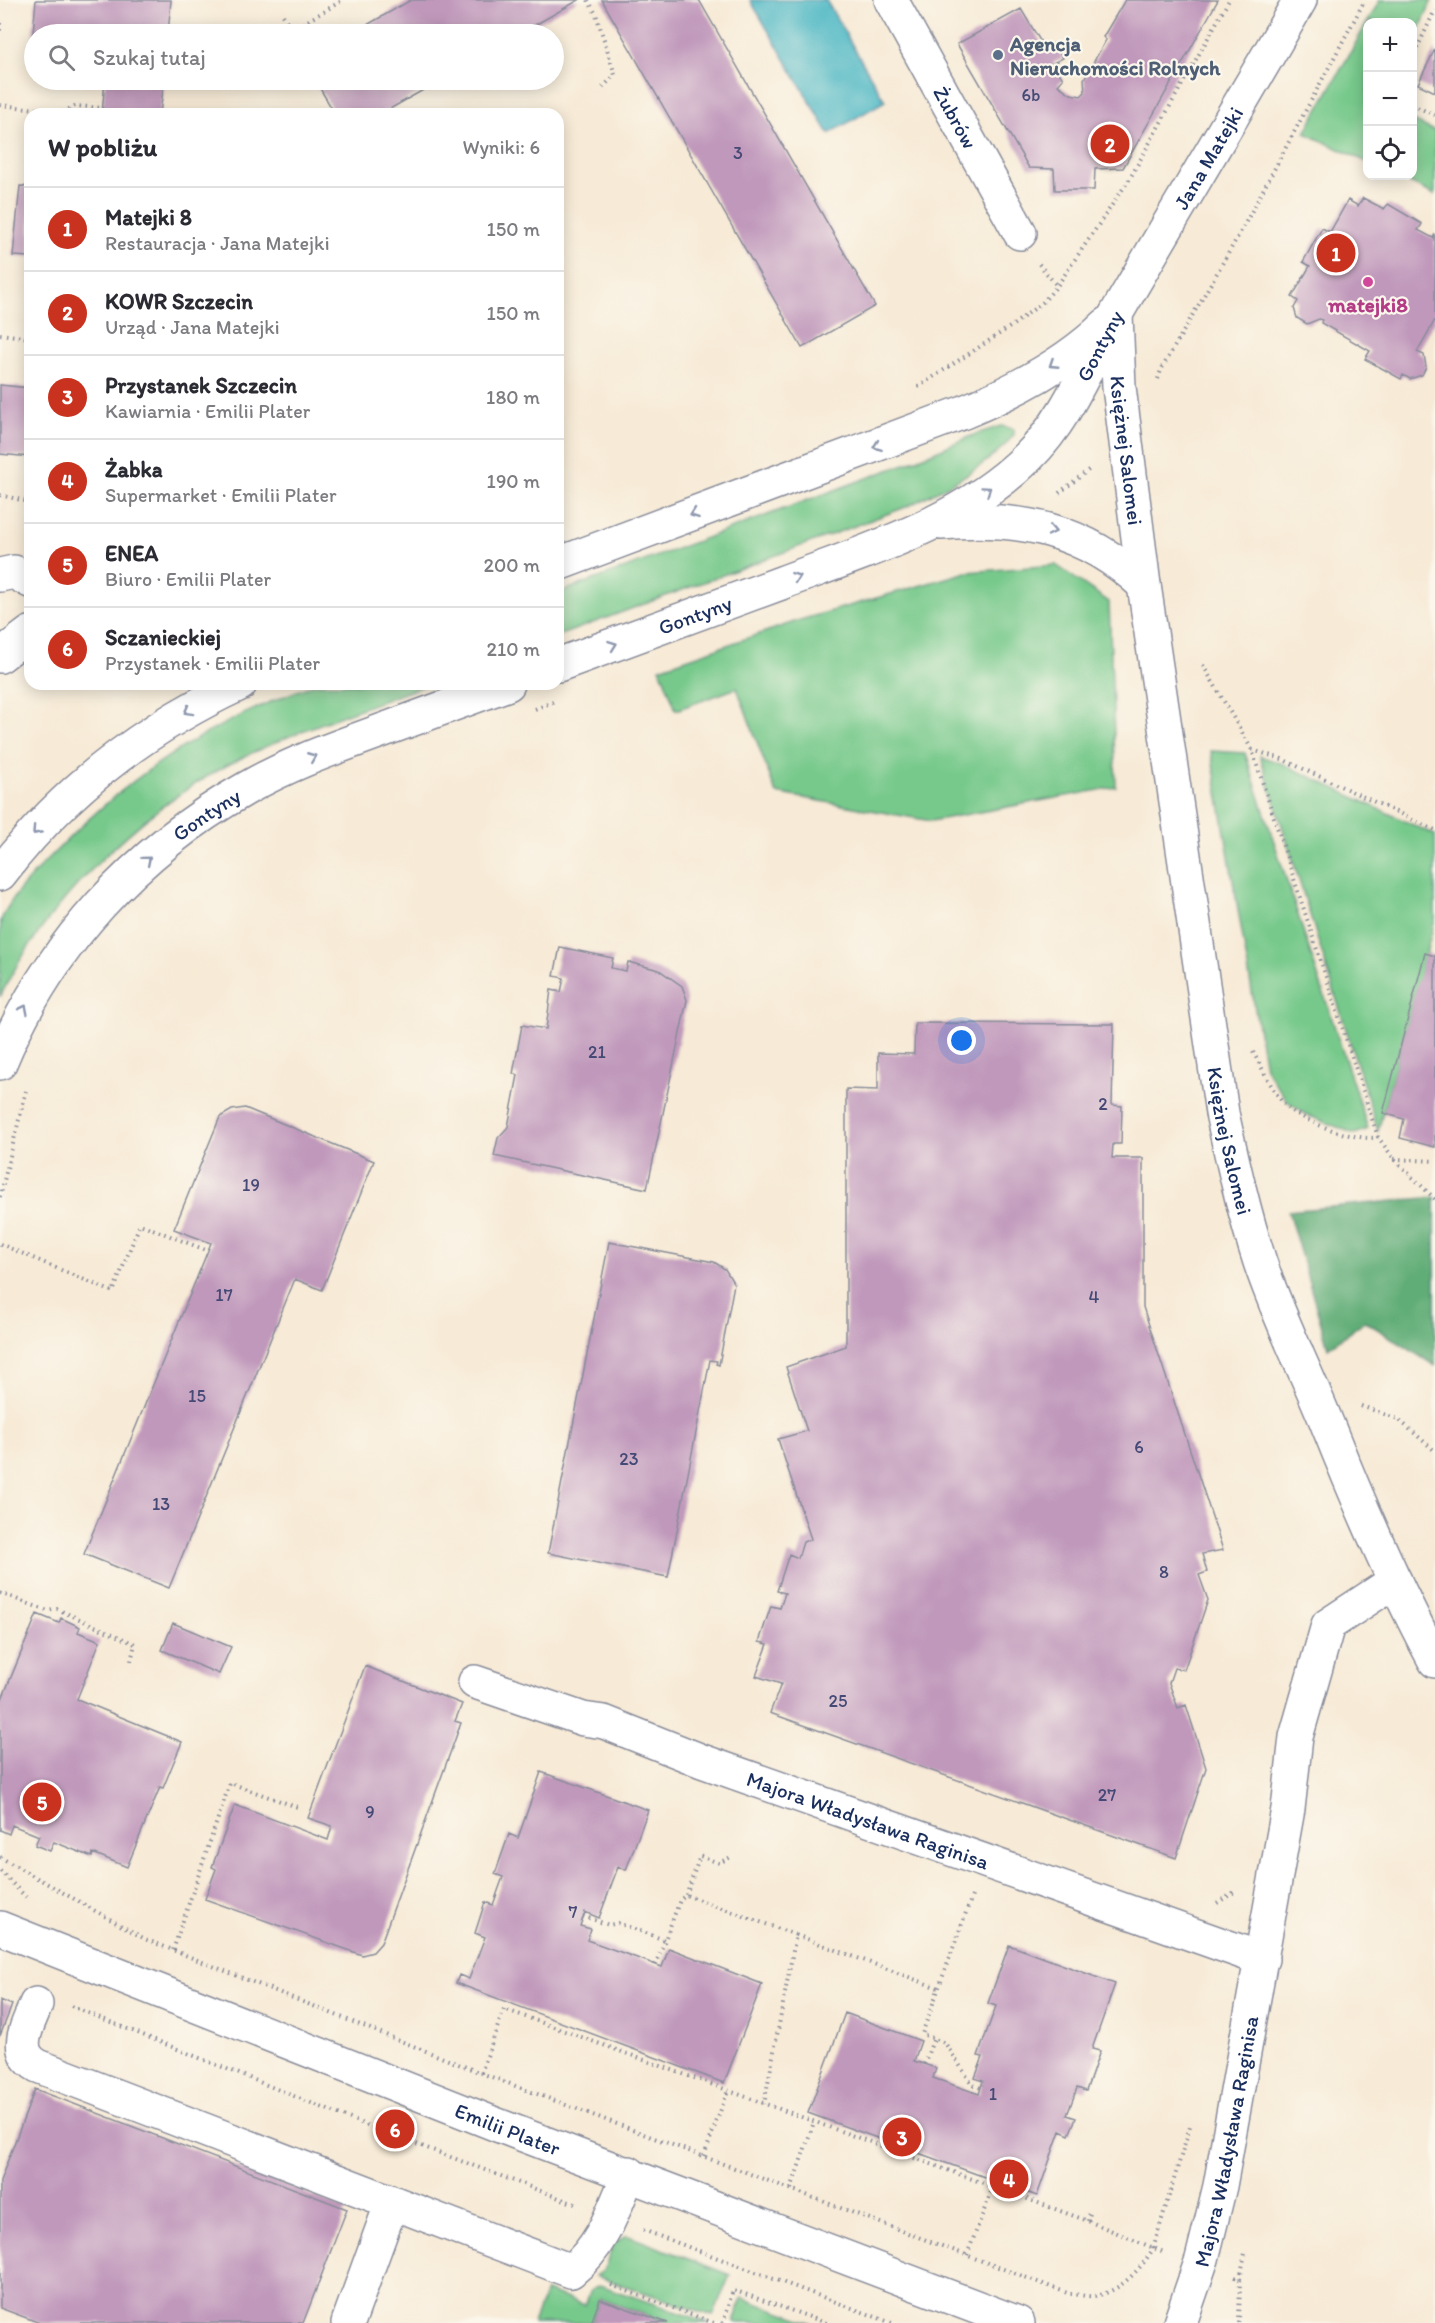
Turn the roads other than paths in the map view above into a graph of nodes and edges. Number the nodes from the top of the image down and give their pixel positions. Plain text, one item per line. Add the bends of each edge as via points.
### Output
1 (891, 0) edge
2 (1300, 0) edge
3 (1020, 233) dead end
4 (1116, 315) junction
5 (932, 524) junction
6 (564, 562) edge
7 (0, 575) edge
8 (24, 577) edge
9 (1144, 585) junction
10 (24, 638) edge
11 (0, 656) edge
12 (564, 663) edge
13 (228, 690) edge
14 (492, 690) edge
15 (0, 874) edge
16 (0, 1063) edge
17 (1395, 1581) junction
18 (1435, 1661) edge
19 (475, 1682) dead end
20 (0, 1928) edge
21 (1262, 1959) junction
22 (50, 2003) road end
23 (629, 2174) junction
24 (392, 2202) junction
25 (348, 2323) edge
26 (1018, 2323) edge
27 (1180, 2323) edge

1 - 3 street, Żubrów
2 - 4 street, Jana Matejki
5 -> 4 street, Gontyny via 971,502 1029,457 1079,387
4 -> 6 street, Gontyny via 1091,340 999,397
4 - 9 street, Księżnej Salomei via 1119,387
5 -> 9 street via 987,520 1060,532 1119,561
12 -> 5 street, Gontyny
7 - 8 street via 14,572
9 - 17 street, Księżnej Salomei via 1222,1113 1260,1262 1283,1325
10 - 11 street
13 -> 15 street via 170,720 113,759 35,831
16 -> 14 street, Gontyny via 24,1007 65,946 120,884 189,826 239,792 280,771
17 - 18 street, Księżnej Salomei
17 - 21 street, Majora Władysława Raginisa via 1328,1625 1296,1737
19 - 21 street, Majora Władysława Raginisa via 583,1719 604,1722 702,1761
20 - 23 street, Emilii Plater
21 - 27 street, Majora Władysława Raginisa via 1220,2186
22 - 24 street via 22,2044 31,2062
23 - 24 street via 587,2260 572,2271
23 - 26 street, Emilii Plater
24 - 25 street

